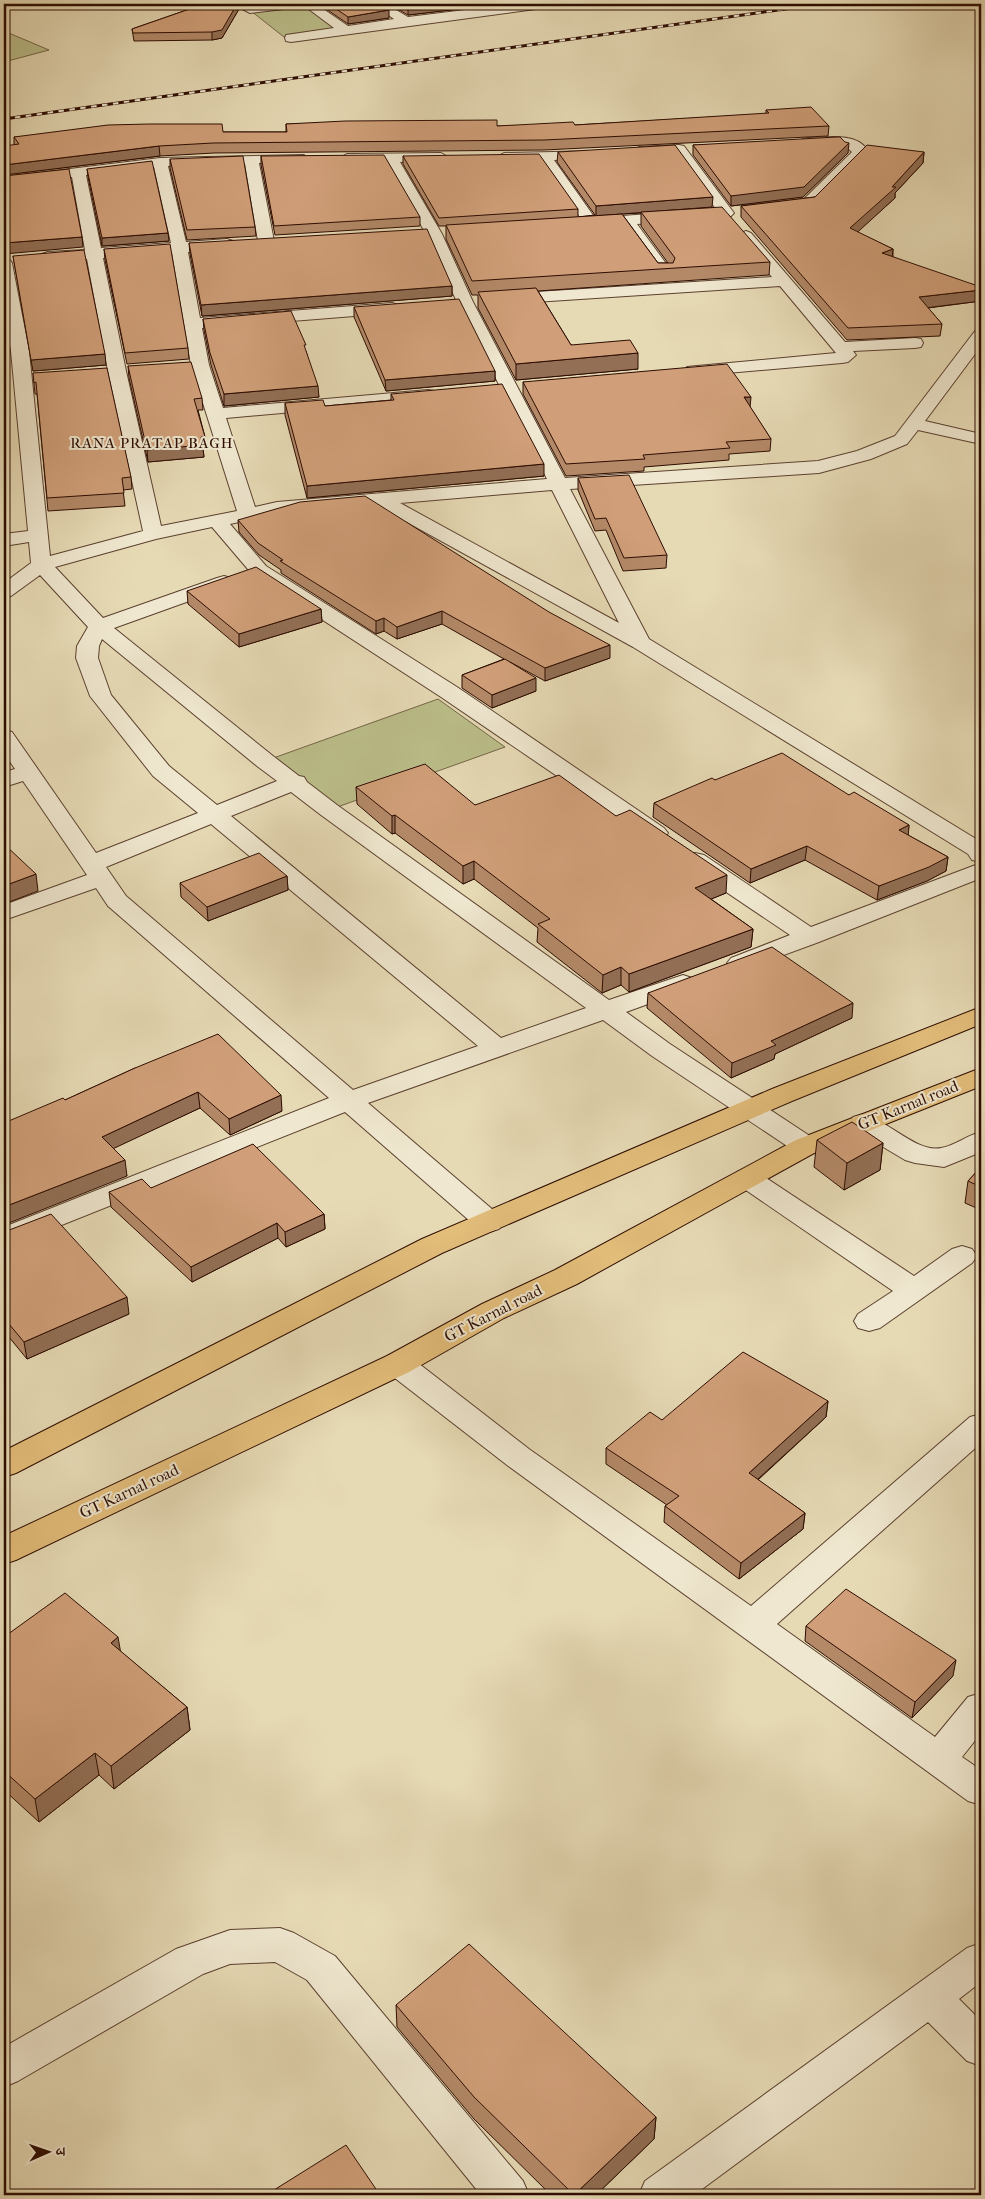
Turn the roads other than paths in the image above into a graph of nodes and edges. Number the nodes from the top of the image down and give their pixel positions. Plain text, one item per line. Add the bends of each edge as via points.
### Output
1 (239, 4) edge
2 (292, 4) edge
3 (308, 4) edge
4 (378, 4) edge
5 (537, 4) edge
6 (406, 21) junction
7 (346, 30) junction
8 (291, 38) dead end
9 (790, 143) edge
10 (698, 148) edge
11 (679, 149) junction
12 (544, 156) junction
13 (390, 157) junction
14 (457, 157) edge
15 (486, 157) edge
16 (310, 158) edge
17 (330, 158) edge
18 (251, 159) junction
19 (160, 162) junction
20 (78, 171) junction
21 (4, 180) edge
22 (764, 209) edge
23 (745, 211) edge
24 (726, 213) junction
25 (627, 221) junction
26 (591, 223) junction
27 (572, 224) edge
28 (285, 240) edge
29 (266, 241) junction
30 (179, 246) junction
31 (94, 253) junction
32 (4, 262) edge
33 (665, 273) edge
34 (784, 281) junction
35 (455, 303) junction
36 (407, 307) edge
37 (194, 324) junction
38 (981, 334) edge
39 (915, 343) edge
40 (842, 347) junction
41 (200, 365) junction
42 (181, 366) edge
43 (135, 370) edge
44 (117, 371) junction
45 (98, 373) edge
46 (676, 373) edge
47 (41, 378) edge
48 (22, 379) junction
49 (530, 386) edge
50 (498, 389) junction
51 (450, 393) edge
52 (216, 414) junction
53 (913, 424) junction
54 (981, 439) edge
55 (558, 484) junction
56 (380, 500) junction
57 (247, 513) junction
58 (216, 520) junction
59 (153, 534) junction
60 (38, 535) junction
61 (4, 540) edge
62 (41, 566) junction
63 (260, 570) junction
64 (4, 592) edge
65 (99, 626) junction
66 (640, 643) junction
67 (4, 737) edge
68 (28, 772) junction
69 (4, 780) edge
70 (296, 782) junction
71 (215, 814) junction
72 (981, 855) edge
73 (981, 870) edge
74 (96, 871) junction
75 (4, 913) edge
76 (810, 937) junction
77 (608, 1011) junction
78 (981, 1015) edge
79 (498, 1049) junction
80 (981, 1076) edge
81 (350, 1100) junction
82 (751, 1108) junction
83 (863, 1123) junction
84 (981, 1141) edge
85 (806, 1146) junction
86 (747, 1178) junction
87 (490, 1222) junction
88 (4, 1238) edge
89 (962, 1256) dead end
90 (914, 1291) junction
91 (869, 1321) dead end
92 (398, 1364) junction
93 (981, 1425) edge
94 (4, 1465) edge
95 (4, 1551) edge
96 (753, 1625) junction
97 (981, 1707) edge
98 (939, 1759) junction
99 (981, 1790) edge
100 (981, 1960) edge
101 (931, 1998) junction
102 (981, 2048) edge
103 (4, 2068) edge
104 (508, 2195) edge
105 (660, 2195) edge

1 - 2 street via 250,9
3 - 7 street
4 - 6 street
5 - 6 street
6 - 7 street
7 - 8 street
9 - 22 street via 842,142 860,149 809,203
10 - 11 street
11 - 12 street
11 - 24 street
12 - 15 street
12 - 26 street
13 - 14 street
13 - 17 street
13 - 35 street via 434,234
16 - 18 street
18 - 19 street
18 - 29 street
19 - 20 street
19 - 30 street
20 - 21 street
20 - 31 street
23 - 24 street
24 - 25 street
24 - 34 street
25 - 26 street
25 - 33 street
26 - 27 street
28 - 29 street
29 - 30 street
30 - 31 street
30 - 37 street
31 - 32 street
31 - 44 street
32 - 48 street
34 - 35 street
34 - 40 street
35 - 50 street
36 - 37 street
37 - 41 street
38 - 53 street
39 - 40 street
40 - 46 street via 847,355 842,358
41 - 42 street
41 - 52 street
43 - 44 street
44 - 45 street
44 - 59 street
47 - 48 street
48 - 60 street
49 - 50 street
50 - 55 street
51 - 52 street
52 - 57 street
53 - 54 street
53 - 55 street via 901,440 819,467
55 - 56 street
55 - 66 street
56 - 57 street
56 - 66 street
57 - 58 street
58 - 59 street
58 - 63 street
59 - 62 street
60 - 61 street
60 - 62 street
62 - 64 street
62 - 65 street
63 - 65 street
63 - 76 street via 450,692
65 - 70 street via 265,761
65 - 71 street via 88,646 87,658 101,696 161,770
66 - 72 street
67 - 68 street
68 - 69 street
68 - 74 street
70 - 71 street
70 - 77 street via 329,810
71 - 74 street
71 - 79 street
73 - 76 street
74 - 75 street
74 - 81 street via 117,901
76 - 77 street
77 - 79 street
77 - 82 street
78 - 82 main road
79 - 81 street
80 - 83 main road, GT Karnal road
81 - 87 street
81 - 88 street
82 - 85 street
82 - 87 main road
83 - 84 street via 915,1154 944,1158
83 - 85 main road, GT Karnal road
85 - 86 main road, GT Karnal road
86 - 90 street
86 - 92 main road, GT Karnal road via 566,1277 493,1310
87 - 94 main road via 432,1246
89 - 90 street
90 - 91 street
92 - 95 main road, GT Karnal road
92 - 96 street via 518,1457
93 - 96 street
96 - 98 street
97 - 98 street
98 - 99 street
100 - 101 street
101 - 102 street
101 - 105 street
103 - 104 street via 190,1961 230,1947 280,1945 321,1968

